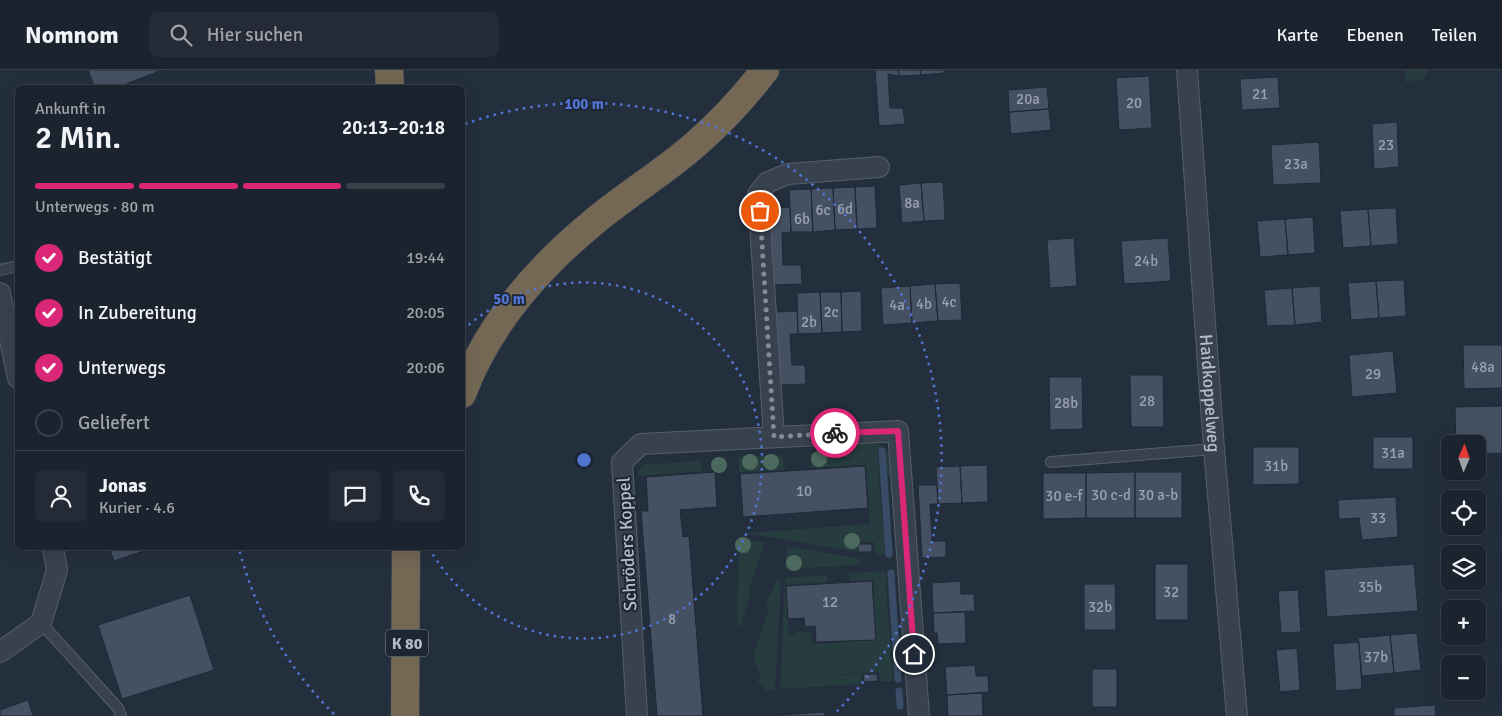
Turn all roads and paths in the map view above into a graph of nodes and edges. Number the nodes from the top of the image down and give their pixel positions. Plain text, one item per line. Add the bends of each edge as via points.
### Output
1 (389, 70) edge
2 (765, 70) edge
3 (1187, 70) edge
4 (390, 85) edge
5 (879, 167) dead end
6 (15, 267) edge
7 (0, 270) edge
8 (0, 293) edge
9 (15, 364) edge
10 (465, 388) edge
11 (774, 437) junction
12 (1214, 449) junction
13 (1051, 462) dead end
14 (53, 550) edge
15 (409, 555) edge
16 (41, 623) junction
17 (0, 652) edge
18 (120, 716) edge
19 (405, 716) edge
20 (637, 716) edge
21 (918, 716) edge
22 (1237, 716) edge

1 - 4 highway
2 - 10 highway via 697,143 590,224 559,252 514,300
3 - 12 street, Haidkoppelweg
5 - 11 street via 788,174 768,182 758,194
6 - 7 lane
8 - 9 street
11 - 20 street, Schröders Koppel via 641,444 622,462
11 - 21 street, Schröders Koppel via 898,431
12 - 13 lane
12 - 22 street, Haidkoppelweg
14 - 16 street via 57,570
15 - 19 highway, K 80
16 - 17 street
16 - 18 lane via 118,708

